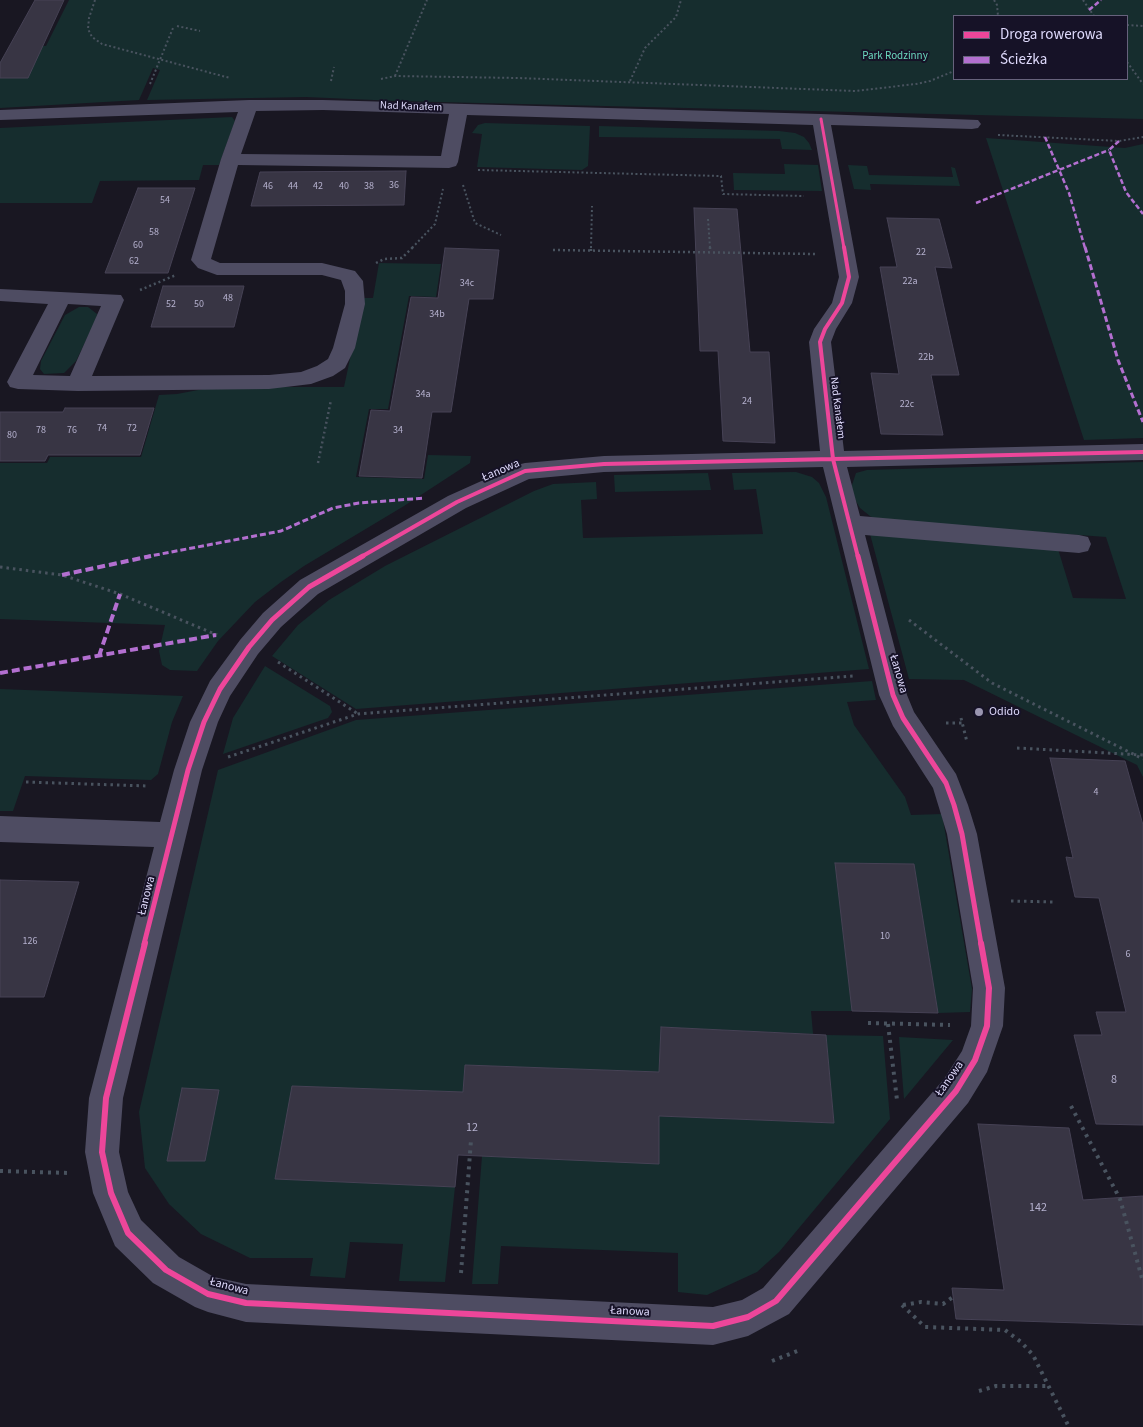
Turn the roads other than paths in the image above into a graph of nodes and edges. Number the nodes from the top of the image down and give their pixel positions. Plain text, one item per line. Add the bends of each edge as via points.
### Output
1 (249, 105) junction
2 (459, 109) junction
3 (0, 115) edge
4 (821, 119) junction
5 (972, 124) road end
6 (230, 159) junction
7 (0, 295) edge
8 (62, 298) junction
9 (78, 384) junction
10 (1143, 452) edge
11 (833, 459) junction
12 (849, 524) junction
13 (1079, 544) dead end
14 (0, 829) edge
15 (172, 835) junction

1 - 2 street, Nad Kanałem
1 - 3 street, Nad Kanałem
1 - 6 street
2 - 4 street, Nad Kanałem
2 - 6 street via 451,167
4 - 5 street, Nad Kanałem
4 - 11 street, Nad Kanałem via 849,277 846,290 820,342
6 - 9 street via 201,260 217,269 322,269 348,275 353,281 354,304 344,348 337,363 303,379 269,382
7 - 8 street
8 - 9 street via 114,300
8 - 9 street via 18,382
10 - 11 street
11 - 12 street, Łanowa
11 - 15 street, Łanowa via 604,464 525,471 457,502 309,587 272,620 220,689 204,722
12 - 13 street
12 - 15 street, Łanowa via 888,676 903,718 946,783 962,834 989,988 986,1026 974,1060 956,1092 776,1301 748,1317 713,1326 246,1303 208,1294 166,1270 128,1233 111,1193 102,1152 106,1098
14 - 15 street

